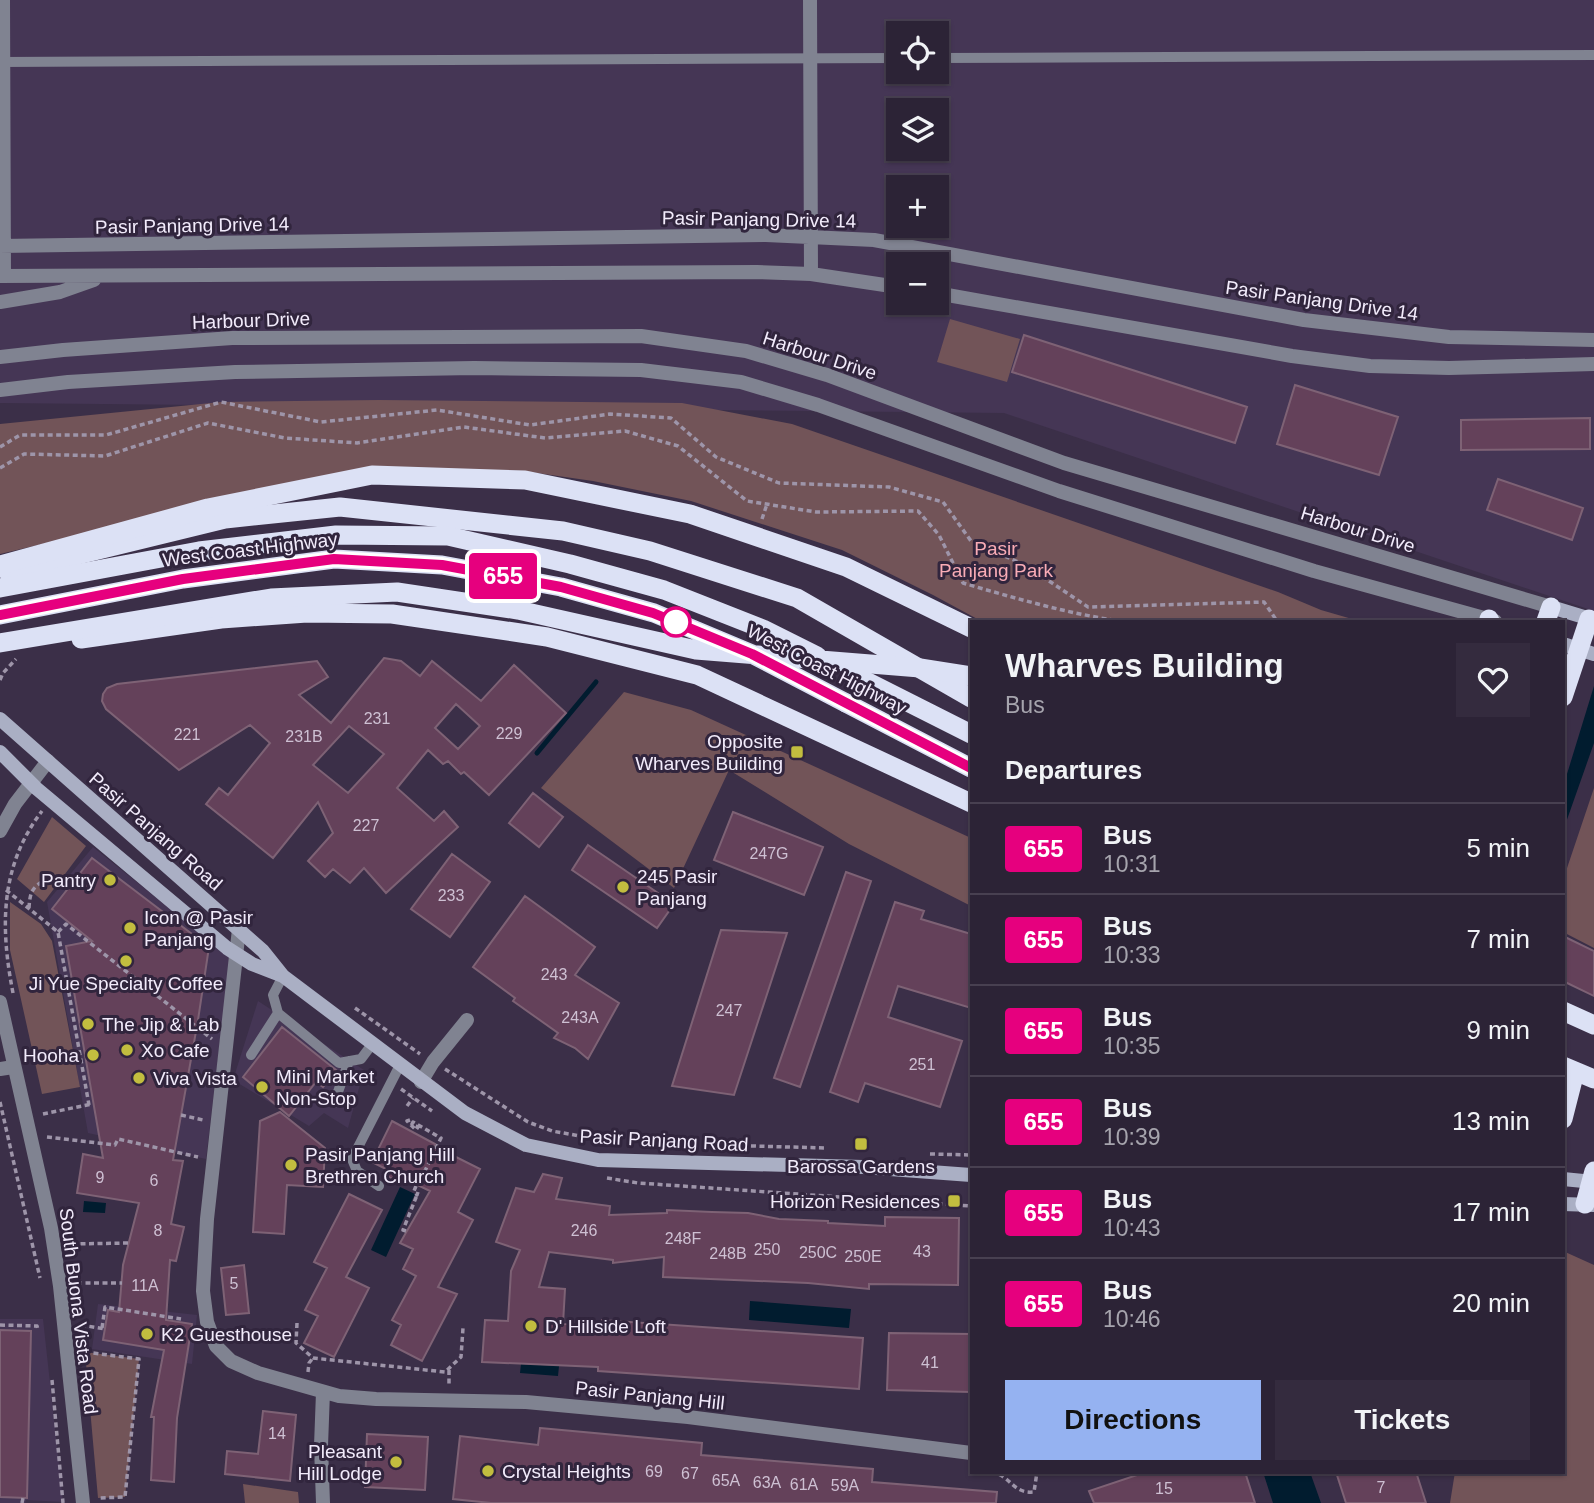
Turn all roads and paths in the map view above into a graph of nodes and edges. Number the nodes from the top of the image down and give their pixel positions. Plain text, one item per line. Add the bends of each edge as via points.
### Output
1 (3, 0) edge
2 (810, 0) edge
3 (1594, 55) edge
4 (810, 58) junction
5 (886, 58) edge
6 (949, 58) edge
7 (2, 62) edge
8 (811, 237) junction
9 (2, 246) edge
10 (811, 274) junction
11 (109, 275) junction
12 (2, 276) edge
13 (886, 286) edge
14 (949, 295) edge
15 (0, 302) edge
16 (1594, 340) edge
17 (0, 357) edge
18 (1594, 364) edge
19 (0, 390) edge
20 (0, 447) edge
21 (0, 565) edge
22 (0, 574) edge
23 (0, 588) edge
24 (1549, 614) edge
25 (0, 615) edge
26 (1592, 619) edge
27 (1276, 620) edge
28 (1488, 620) edge
29 (970, 628) edge
30 (0, 643) edge
31 (27, 648) junction
32 (1578, 649) edge
33 (0, 653) edge
34 (970, 676) edge
35 (0, 680) edge
36 (1565, 690) edge
37 (970, 697) edge
38 (0, 719) edge
39 (970, 733) edge
40 (0, 752) edge
41 (48, 761) junction
42 (970, 767) edge
43 (30, 783) junction
44 (970, 803) edge
45 (1, 826) edge
46 (74, 880) dead end
47 (6, 890) dead end
48 (29, 908) junction
49 (239, 929) junction
50 (58, 932) junction
51 (234, 953) junction
52 (283, 976) junction
53 (0, 1002) edge
54 (349, 1003) dead end
55 (1565, 1011) edge
56 (278, 1013) junction
57 (467, 1020) dead end
58 (1594, 1025) edge
59 (373, 1043) junction
60 (225, 1048) junction
61 (250, 1055) dead end
62 (349, 1061) junction
63 (433, 1062) junction
64 (400, 1065) junction
65 (6, 1068) edge
66 (1569, 1069) edge
67 (1594, 1079) edge
68 (390, 1081) junction
69 (421, 1082) junction
70 (413, 1098) junction
71 (0, 1102) edge
72 (1565, 1102) edge
73 (334, 1103) dead end
74 (407, 1106) dead end
75 (435, 1113) dead end
76 (41, 1114) dead end
77 (413, 1122) dead end
78 (47, 1137) dead end
79 (622, 1143) dead end
80 (707, 1145) dead end
81 (831, 1148) dead end
82 (923, 1153) dead end
83 (970, 1155) edge
84 (206, 1159) dead end
85 (970, 1175) edge
86 (598, 1177) dead end
87 (1593, 1178) edge
88 (1565, 1180) edge
89 (379, 1186) dead end
90 (1565, 1204) edge
91 (1590, 1205) edge
92 (970, 1206) edge
93 (407, 1231) dead end
94 (130, 1242) dead end
95 (72, 1244) dead end
96 (77, 1283) dead end
97 (122, 1283) dead end
98 (43, 1290) dead end
99 (181, 1319) dead end
100 (297, 1323) dead end
101 (0, 1325) edge
102 (81, 1325) dead end
103 (463, 1328) dead end
104 (38, 1330) dead end
105 (85, 1352) dead end
106 (313, 1358) junction
107 (309, 1363) dead end
108 (449, 1370) junction
109 (51, 1379) dead end
110 (449, 1381) dead end
111 (323, 1392) junction
112 (970, 1452) edge
113 (999, 1474) edge
114 (1037, 1474) edge
115 (98, 1497) dead end
116 (63, 1503) edge
117 (83, 1503) edge
118 (323, 1503) edge

1 - 7 street
2 - 4 street
3 - 6 lane
4 - 5 lane
4 - 7 lane
4 - 8 street
7 - 9 street
8 - 9 street, Pasir Panjang Drive 14
8 - 10 street
8 - 16 street, Pasir Panjang Drive 14 via 874,240 1304,320 1449,337
9 - 12 street
10 - 11 street
10 - 13 street
11 - 12 street
11 - 15 street via 60,292
14 - 18 street via 1370,366
17 - 24 street, Harbour Drive via 245,337 641,336 746,351 827,374 1064,463
19 - 28 street via 235,372 474,368 641,370 741,382 1059,491
20 - 27 path via 20,435 106,435 221,402 321,422 437,410 530,425 610,414 671,418 716,457 779,483 890,487 943,502 971,541 1025,565 1088,607 1264,602
21 - 29 highway, bridge via 208,508 372,475 525,480 690,514 846,567
22 - 37 highway via 225,519 340,507 563,531 650,551 797,598
23 - 39 highway, West Coast Highway, bridge via 199,551 336,535 448,536 664,590 763,629
24 - 26 main road, Harbour Drive
25 - 42 highway, West Coast Highway, bridge via 183,579 334,559 442,565 561,587 653,613 752,654
26 - 32 highway
30 - 34 highway, bridge via 271,598 397,592 518,610 696,650
31 - 33 highway
31 - 35 path
31 - 44 highway via 221,620 307,613 392,614 547,637 697,675
32 - 36 highway
38 - 41 main road, Pasir Panjang Road
40 - 43 main road, Pasir Panjang Road
41 - 43 street
41 - 49 main road, Pasir Panjang Road
43 - 45 street
43 - 51 main road, Pasir Panjang Road
46 - 48 path via 52,876 29,893
47 - 48 path
48 - 50 path
49 - 51 street, Pasir Panjang Hill
49 - 52 main road, Pasir Panjang Road
50 - 60 path via 66,924
50 - 76 path via 91,1104
51 - 52 main road, Pasir Panjang Road
51 - 60 street, Pasir Panjang Hill
52 - 56 lane via 273,995
52 - 59 main road, Pasir Panjang Road
53 - 65 street, South Buona Vista Road
54 - 63 path
55 - 58 highway
56 - 61 lane
56 - 62 lane via 339,1063
57 - 63 street
59 - 62 lane via 361,1059
59 - 64 main road, Pasir Panjang Road
60 - 111 street, Pasir Panjang Hill via 207,1219 203,1291 207,1322 216,1346 231,1361
62 - 73 lane
63 - 69 street
63 - 79 path via 528,1122 552,1131
64 - 68 lane
64 - 69 main road, Pasir Panjang Road
65 - 117 street, South Buona Vista Road via 51,1228
66 - 67 highway
66 - 72 highway
68 - 70 path
68 - 89 lane via 352,1159 357,1171
69 - 85 main road, Pasir Panjang Road via 465,1113 526,1145 598,1160 863,1167
70 - 74 path
70 - 75 path
71 - 98 path
77 - 93 path via 441,1138 403,1230
78 - 84 path via 115,1144 118,1139
80 - 81 path
82 - 83 path
86 - 92 path
87 - 88 main road
87 - 91 highway
90 - 91 main road
94 - 95 path
96 - 97 path
99 - 102 path via 105,1307 103,1328
100 - 106 path via 296,1343
101 - 104 path via 37,1326
103 - 108 path via 461,1357
105 - 115 path via 139,1359 125,1497
106 - 107 path
106 - 108 path
108 - 110 path
109 - 116 path
111 - 112 street, Pasir Panjang Hill via 376,1399 526,1402
111 - 118 street
113 - 114 path via 1029,1493 1034,1492

